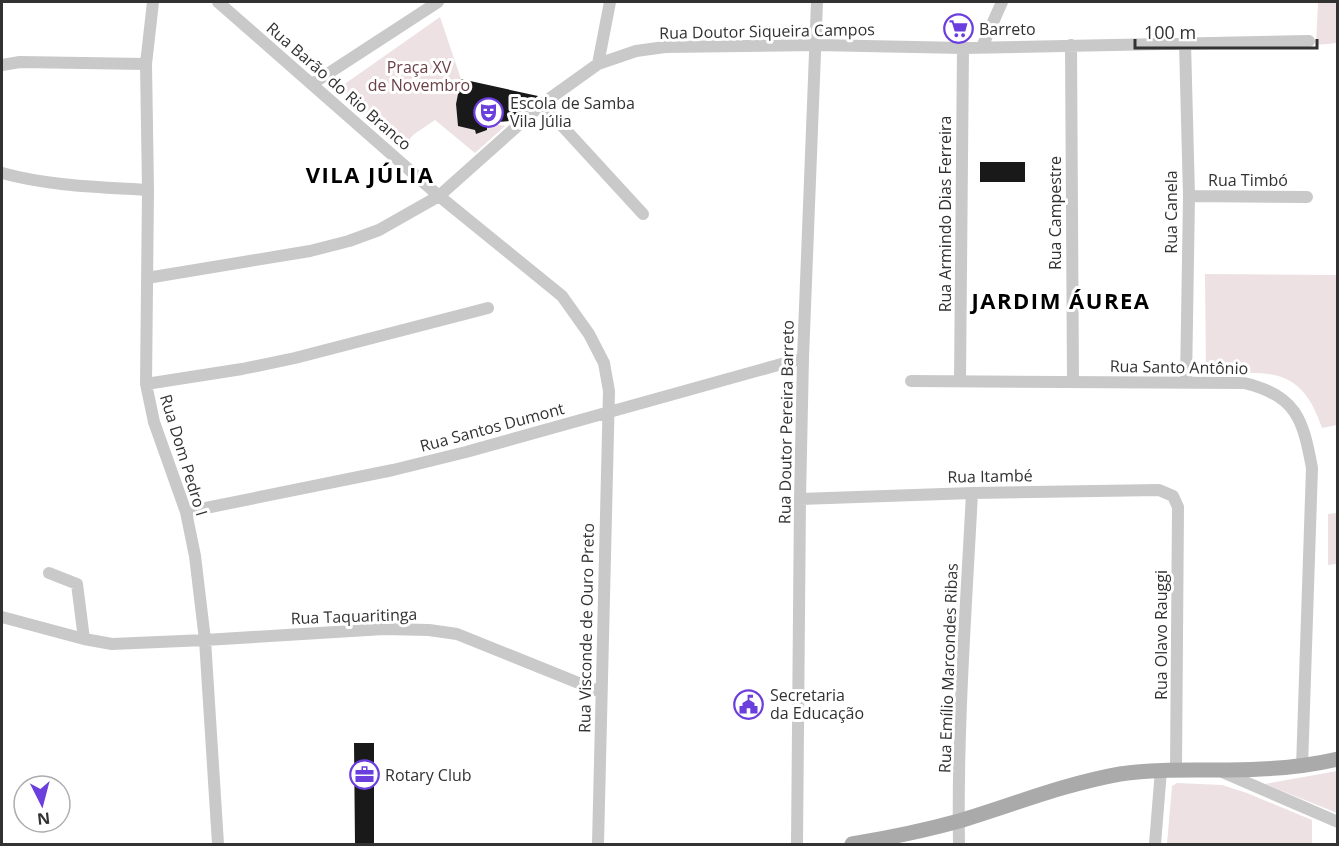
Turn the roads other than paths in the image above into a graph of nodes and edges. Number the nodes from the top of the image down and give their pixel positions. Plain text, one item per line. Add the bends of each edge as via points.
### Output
1 (153, 2) edge
2 (218, 2) edge
3 (438, 2) edge
4 (610, 2) edge
5 (817, 2) edge
6 (1002, 2) edge
7 (1309, 41) dead end
8 (1185, 42) junction
9 (816, 45) junction
10 (1071, 45) junction
11 (982, 47) junction
12 (963, 48) junction
13 (3, 61) edge
14 (146, 64) junction
15 (598, 64) junction
16 (312, 84) junction
17 (542, 104) junction
18 (2, 173) edge
19 (148, 190) junction
20 (440, 196) junction
21 (1189, 196) junction
22 (1307, 197) dead end
23 (643, 214) dead end
24 (147, 278) junction
25 (488, 308) dead end
26 (803, 358) junction
27 (911, 381) dead end
28 (960, 381) junction
29 (1072, 382) junction
30 (1186, 382) junction
31 (146, 384) junction
32 (609, 412) junction
33 (972, 493) junction
34 (800, 499) junction
35 (1177, 501) joint
36 (186, 512) junction
37 (50, 573) dead end
38 (2, 617) edge
39 (84, 639) junction
40 (205, 640) junction
41 (601, 692) junction
42 (1338, 759) edge
43 (1302, 767) junction
44 (1169, 770) junction
45 (1242, 775) junction
46 (959, 821) junction
47 (1338, 822) edge
48 (218, 844) edge
49 (598, 844) edge
50 (797, 844) edge
51 (852, 844) edge
52 (959, 844) edge
53 (1155, 844) edge

1 - 14 street, Rua Dom Pedro I
2 - 16 street, Rua Barão do Rio Branco
3 - 16 street
4 - 15 street
5 - 9 street, Rua Doutor Pereira Barreto
6 - 11 street
7 - 8 street, Rua Doutor Siqueira Campos
8 - 10 street, Rua Doutor Siqueira Campos
8 - 21 street, Rua Canela
9 - 12 street, Rua Doutor Siqueira Campos
9 - 15 street, Rua Doutor Siqueira Campos via 665,47 636,51
9 - 26 street, Rua Doutor Pereira Barreto
10 - 11 street, Rua Doutor Siqueira Campos
10 - 29 street, Rua Campestre
11 - 12 street, Rua Doutor Siqueira Campos
12 - 28 street, Rua Armindo Dias Ferreira
13 - 14 street
14 - 19 street, Rua Dom Pedro I
15 - 17 street, Rua Doutor Siqueira Campos
16 - 20 street, Rua Barão do Rio Branco
17 - 20 street, Rua Doutor Siqueira Campos
17 - 23 street
18 - 19 street via 78,186
19 - 24 street, Rua Dom Pedro I
20 - 24 street, Rua Doutor Siqueira Campos via 379,230 349,241
20 - 32 street, Rua Barão do Rio Branco via 562,296 604,363
21 - 22 street, Rua Timbó
21 - 30 street, Rua Canela
24 - 31 street, Rua Dom Pedro I
25 - 31 street via 295,358
26 - 32 street, Rua Santos Dumont
26 - 34 street, Rua Doutor Pereira Barreto
27 - 28 street, Rua Santo Antônio
28 - 29 street, Rua Santo Antônio
29 - 30 street, Rua Santo Antônio
30 - 43 street, Rua Santo Antônio via 1263,387 1291,407 1306,439 1312,468
31 - 36 street, Rua Dom Pedro I via 154,422
32 - 36 street, Rua Santos Dumont via 393,470
32 - 41 street, Rua Visconde de Ouro Preto
33 - 34 street, Rua Itambé
33 - 35 street, Rua Itambé via 1159,490
33 - 46 street, Rua Emílio Marcondes Ribas
34 - 50 street, Rua Doutor Pereira Barreto
35 - 44 street, Rua Olavo Rauggi
36 - 40 street, Rua Dom Pedro I
37 - 39 street via 77,584
38 - 39 street, Rua Taquaritinga
39 - 40 street, Rua Taquaritinga via 112,644
40 - 41 street, Rua Taquaritinga via 384,629 429,630 457,634
40 - 48 street, Rua Dom Pedro I
41 - 49 street, Rua Visconde de Ouro Preto
42 - 43 main road
43 - 45 main road
44 - 45 main road via 1216,770
44 - 46 main road via 1094,779
44 - 53 street, Rua Olavo Rauggi
45 - 47 street
46 - 51 main road
46 - 52 street, Rua Emílio Marcondes Ribas

